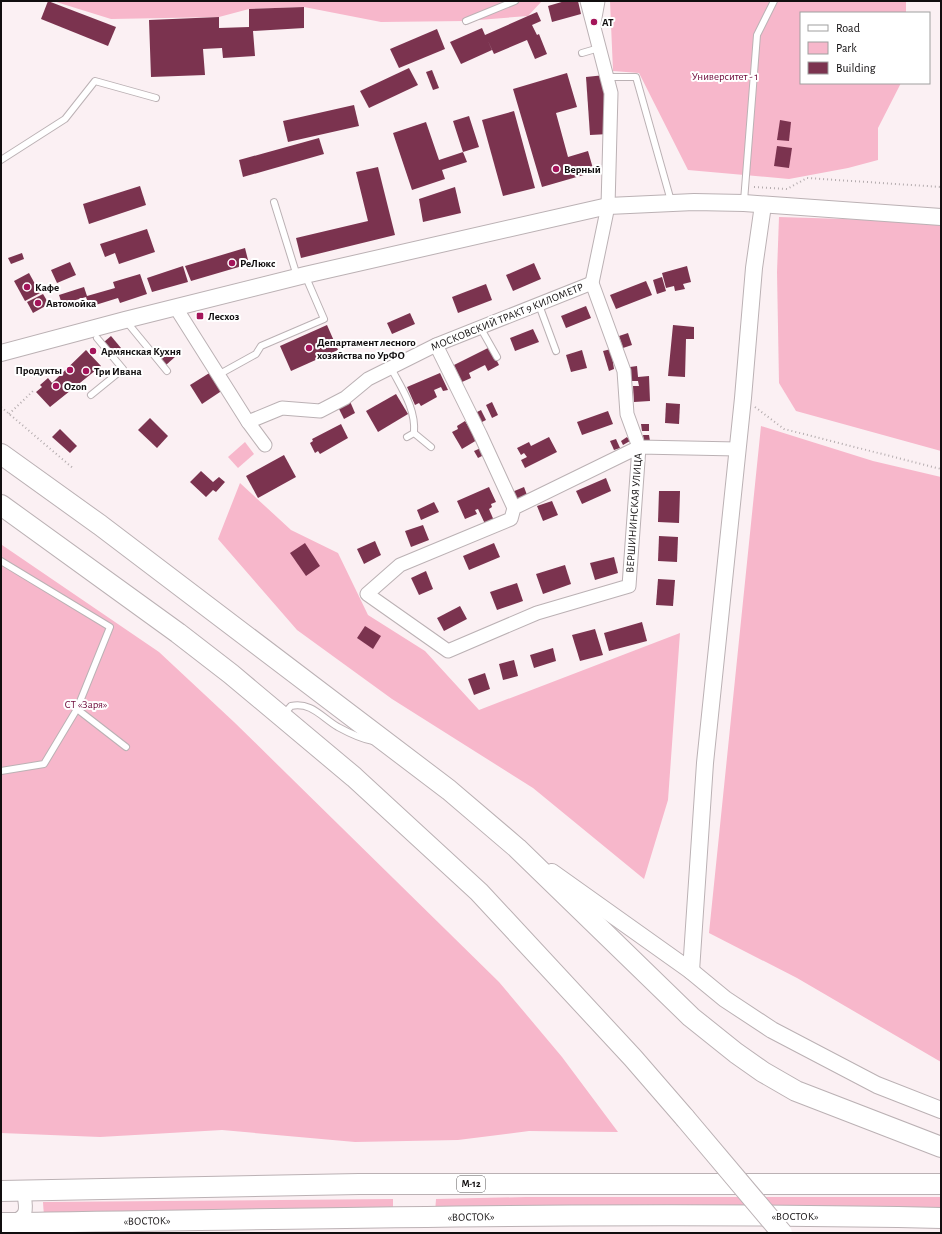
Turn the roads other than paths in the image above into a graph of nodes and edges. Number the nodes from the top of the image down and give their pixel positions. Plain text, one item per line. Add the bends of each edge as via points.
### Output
1 (515, 1) edge
2 (587, 1) edge
3 (598, 1) edge
4 (774, 1) edge
5 (466, 21) dead end
6 (593, 25) junction
7 (599, 48) junction
8 (582, 53) dead end
9 (608, 76) junction
10 (156, 98) dead end
11 (1, 160) edge
12 (274, 202) dead end
13 (671, 203) junction
14 (744, 203) junction
15 (763, 205) junction
16 (608, 206) junction
17 (941, 217) edge
18 (302, 276) junction
19 (592, 283) junction
20 (539, 304) junction
21 (176, 308) junction
22 (125, 320) junction
23 (480, 327) junction
24 (97, 338) dead end
25 (436, 345) junction
26 (556, 351) dead end
27 (1, 353) edge
28 (497, 357) dead end
29 (391, 368) junction
30 (167, 371) dead end
31 (218, 374) junction
32 (91, 395) dead end
33 (248, 422) junction
34 (414, 433) junction
35 (407, 437) dead end
36 (265, 445) dead end
37 (431, 447) dead end
38 (638, 447) junction
39 (738, 449) junction
40 (1, 454) edge
41 (1, 505) edge
42 (514, 508) junction
43 (1, 561) edge
44 (77, 709) junction
45 (282, 716) junction
46 (384, 739) junction
47 (126, 747) dead end
48 (1, 771) edge
49 (517, 848) junction
50 (691, 971) junction
51 (941, 1110) edge
52 (941, 1147) edge
53 (941, 1184) edge
54 (7, 1190) edge
55 (941, 1218) edge
56 (5, 1223) edge
57 (782, 1233) edge

1 - 5 lane
2 - 6 street
3 - 6 street
4 - 14 lane via 757,35
6 - 7 street
7 - 8 lane
7 - 9 street
9 - 13 lane via 636,77
9 - 16 street via 611,93
10 - 11 lane via 95,81 65,119
12 - 18 lane
13 - 14 street
13 - 16 street
14 - 15 street
15 - 17 street
15 - 39 street via 754,268
16 - 18 street
16 - 19 street
18 - 21 street
18 - 31 lane via 324,319 261,346 256,354
19 - 20 street, МОСКОВСКИЙ ТРАКТ 9 КИЛОМЕТР
19 - 38 street, ВЕРШИНИНСКАЯ УЛИЦА via 624,371 627,414
20 - 23 street, МОСКОВСКИЙ ТРАКТ 9 КИЛОМЕТР
20 - 26 lane
21 - 22 street
21 - 31 street
22 - 27 street
22 - 30 lane
23 - 25 street, МОСКОВСКИЙ ТРАКТ 9 КИЛОМЕТР
23 - 28 lane
24 - 32 lane via 123,369
25 - 29 street, МОСКОВСКИЙ ТРАКТ 9 КИЛОМЕТР
25 - 42 street
29 - 33 street, МОСКОВСКИЙ ТРАКТ 9 КИЛОМЕТР via 368,379 345,398 320,411 282,408
29 - 34 lane via 412,410
31 - 33 street
33 - 36 street
34 - 35 lane
34 - 37 lane
38 - 39 street
38 - 42 street
38 - 42 street, ВЕРШИНИНСКАЯ УЛИЦА via 629,586 537,613 448,651 367,594 400,565 512,520
39 - 50 street via 705,763
40 - 46 main road via 100,525
41 - 45 main road via 178,633
43 - 44 lane via 110,627
44 - 47 lane
44 - 48 lane via 44,764
45 - 46 lane via 291,706 300,704 312,708 338,727 364,739 376,742
45 - 57 main road, bridge via 354,777 479,892 633,1058
46 - 49 main road
49 - 50 street
49 - 52 main road via 691,1017 763,1072 796,1091
50 - 51 street via 725,999 772,1030 877,1085
53 - 54 main road, М-12 via 367,1184
54 - 56 street via 24,1196 26,1211 22,1218
55 - 56 main road, «ВОСТОК» via 656,1216

